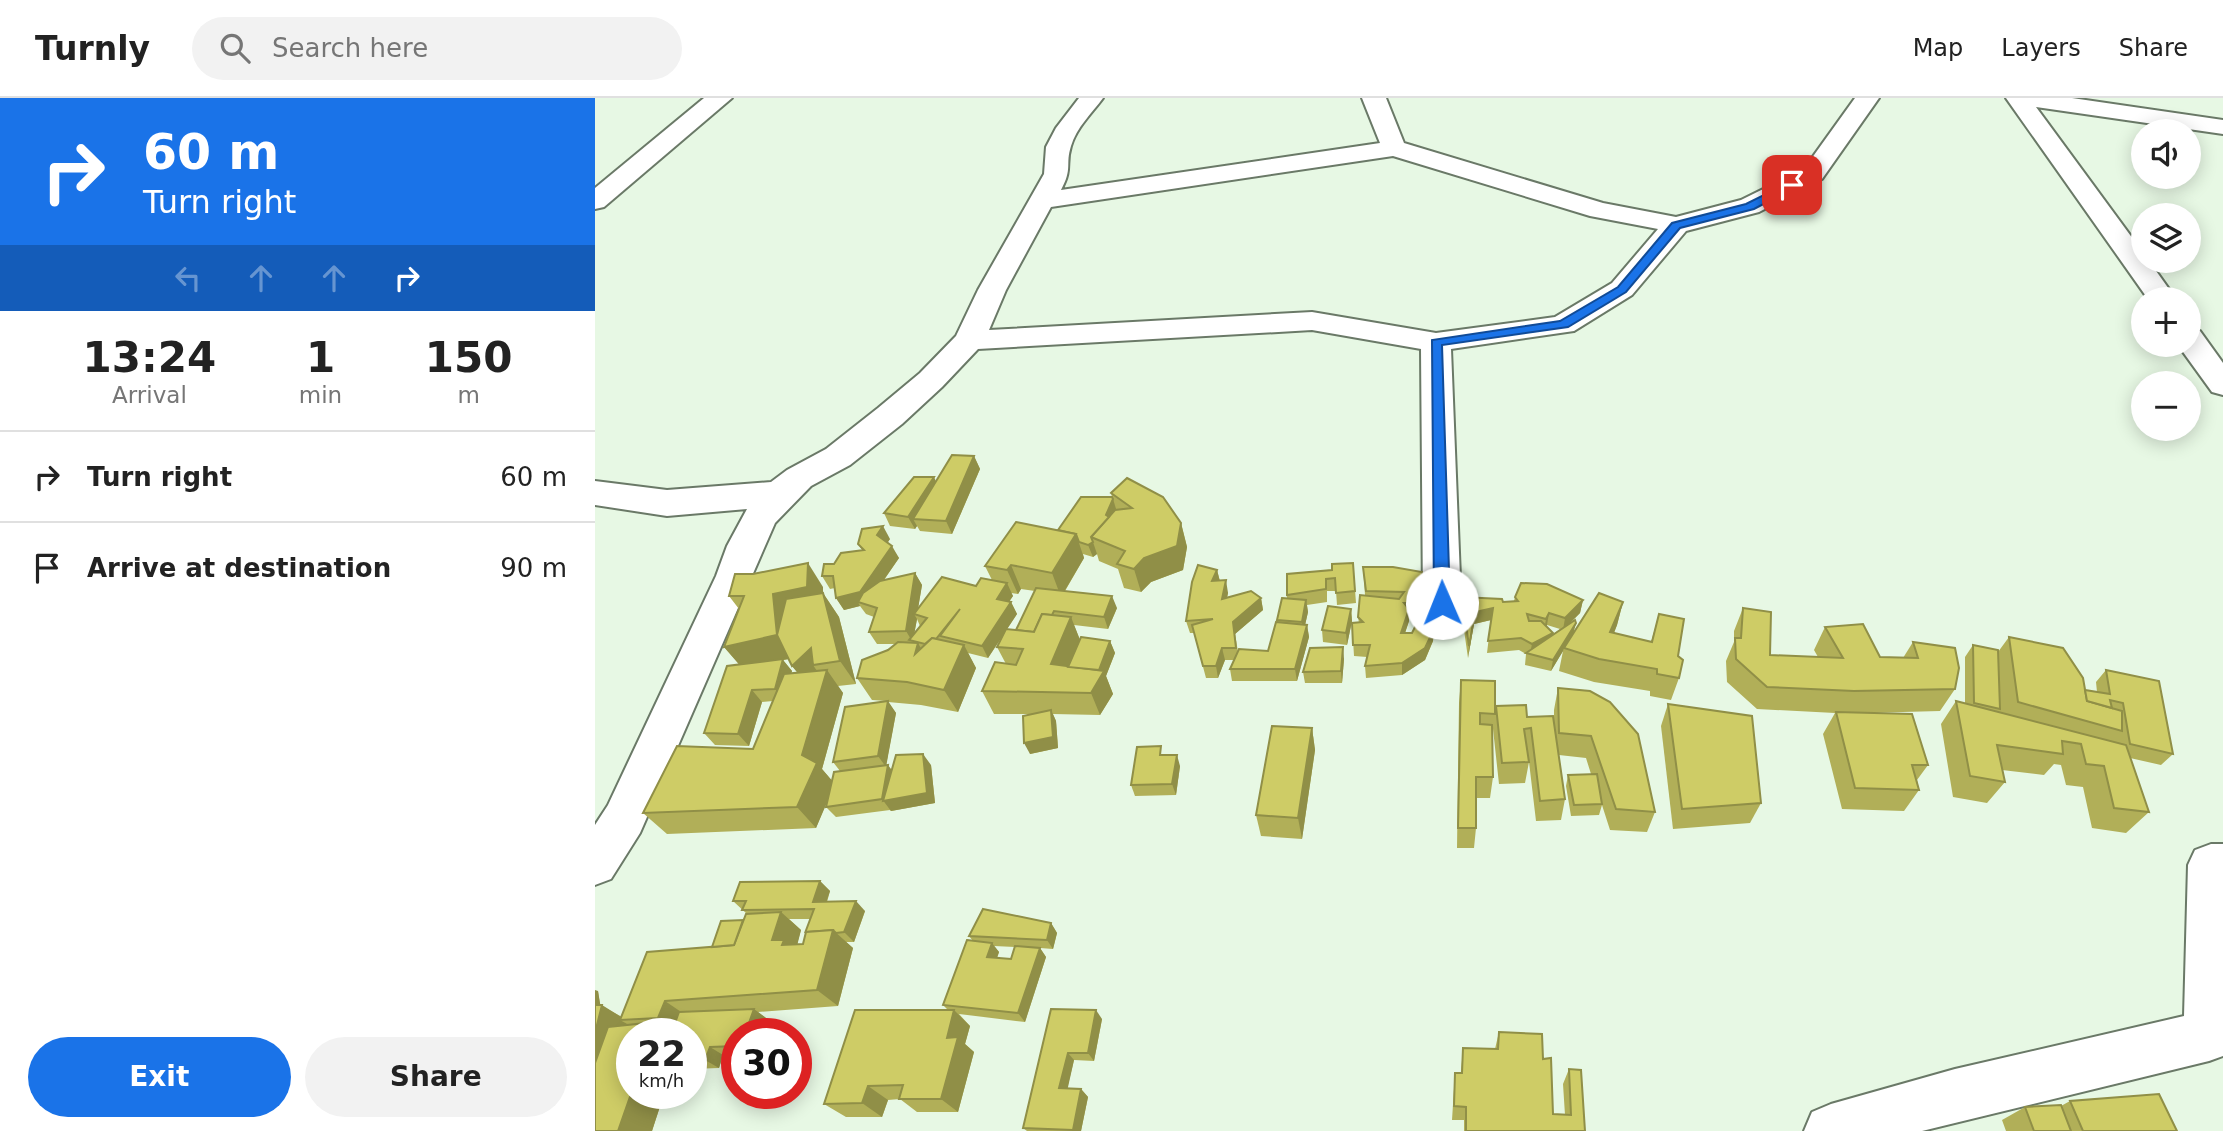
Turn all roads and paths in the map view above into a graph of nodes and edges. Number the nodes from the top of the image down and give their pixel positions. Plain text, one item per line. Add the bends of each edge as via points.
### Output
1 (720, 98) edge
2 (1091, 98) edge
3 (1374, 98) edge
4 (1867, 98) edge
5 (2021, 98) edge
6 (2223, 127) edge
7 (1394, 148) junction
8 (595, 201) edge
9 (1042, 201) junction
10 (1676, 225) junction
11 (2154, 287) edge
12 (969, 340) junction
13 (1436, 342) junction
14 (2201, 355) edge
15 (2223, 385) edge
16 (595, 493) edge
17 (780, 494) junction
18 (1442, 603) dead end
19 (595, 864) edge
20 (2223, 865) edge
21 (1831, 1131) edge

1 - 8 street
2 - 9 street via 1058,147 1057,174
3 - 7 street
4 - 10 street via 1814,174 1750,206
5 - 6 street
5 - 11 street
7 - 9 street
7 - 10 street via 1599,210
9 - 12 street
10 - 13 street via 1622,289 1563,325
12 - 13 street via 1312,321
12 - 17 street via 890,416
13 - 18 street
14 - 15 street
16 - 17 street via 667,503
17 - 19 street via 744,546 735,576 624,819
20 - 21 street via 2211,866 2209,1036 1955,1095

